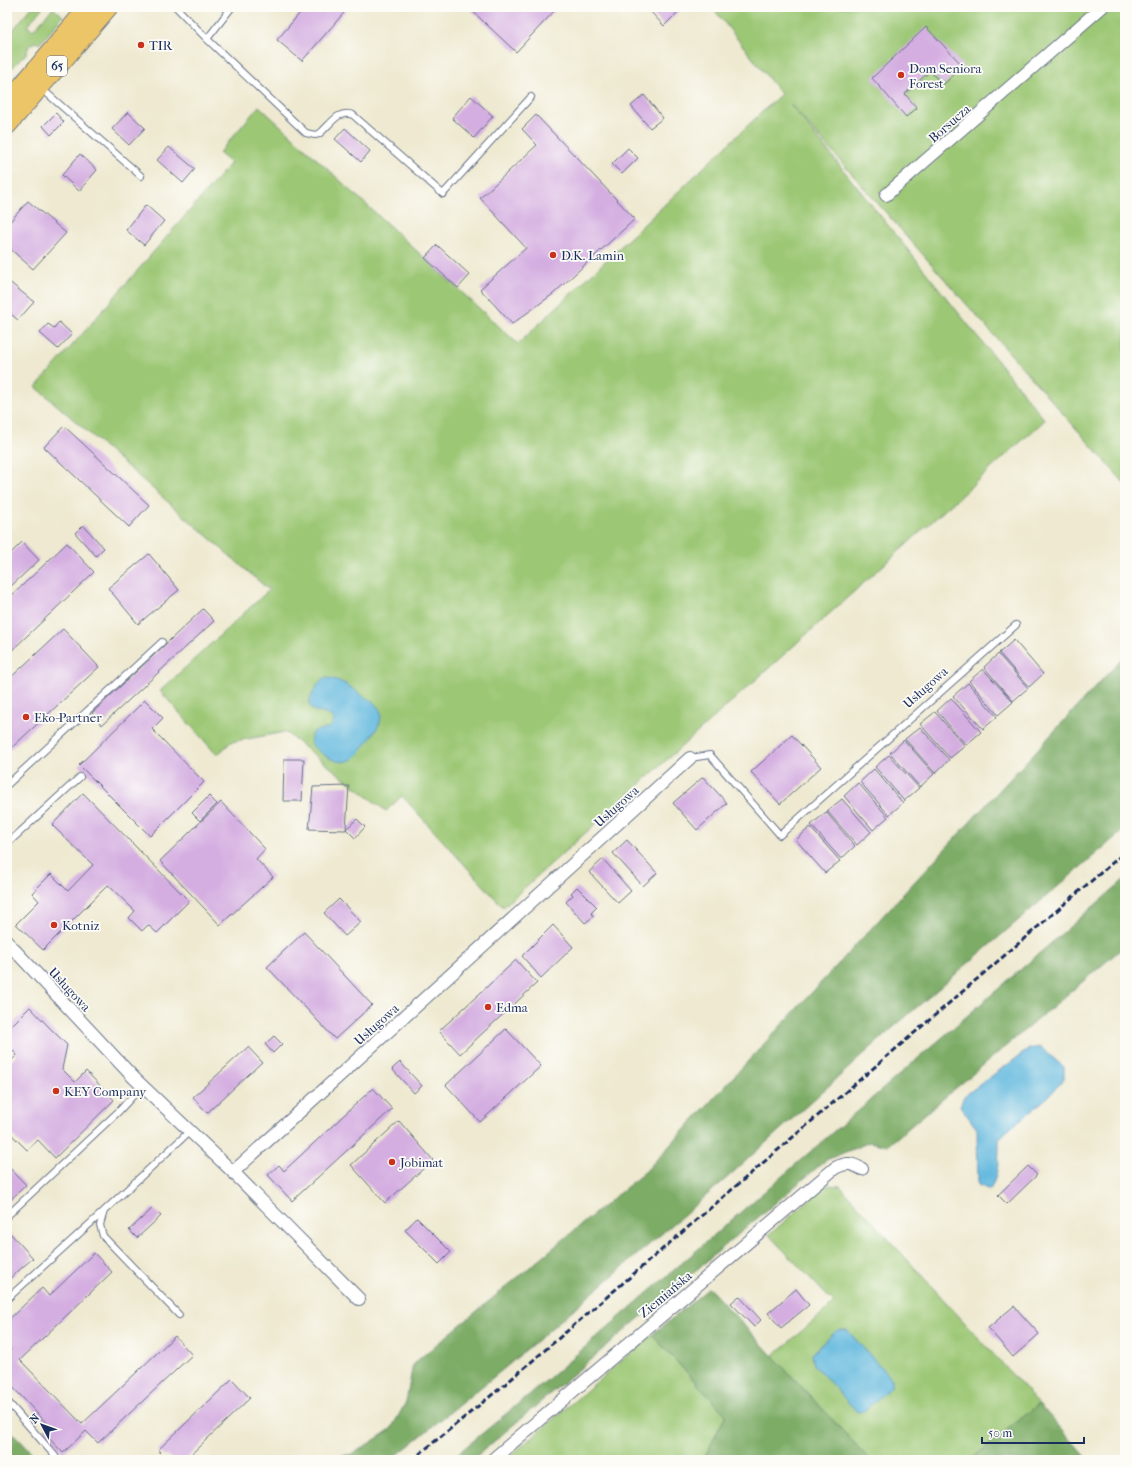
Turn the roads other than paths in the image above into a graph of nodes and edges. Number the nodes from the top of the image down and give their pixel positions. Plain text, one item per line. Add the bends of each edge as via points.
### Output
1 (176, 7) edge
2 (232, 7) edge
3 (1102, 7) edge
4 (98, 9) edge
5 (207, 39) junction
6 (35, 82) junction
7 (531, 97) dead end
8 (7, 104) edge
9 (7, 125) edge
10 (141, 176) dead end
11 (886, 196) dead end
12 (1016, 625) dead end
13 (162, 642) dead end
14 (690, 758) joint
15 (80, 777) dead end
16 (7, 785) edge
17 (7, 844) edge
18 (7, 942) edge
19 (142, 1086) junction
20 (190, 1131) junction
21 (862, 1169) dead end
22 (233, 1172) junction
23 (104, 1211) junction
24 (7, 1216) edge
25 (7, 1299) edge
26 (359, 1299) dead end
27 (179, 1315) dead end
28 (7, 1402) edge
29 (55, 1456) dead end
30 (492, 1460) edge

1 - 5 lane
2 - 5 lane
3 - 11 street, Borsucza
4 - 6 main road, 65
5 - 7 lane via 306,133 319,134 339,115 353,115 443,194
6 - 8 main road, 65
6 - 9 main road, 65
6 - 10 lane
12 - 14 lane, Usługowa via 780,835 710,755
13 - 16 lane
14 - 22 street, Usługowa
15 - 17 lane
18 - 19 street, Usługowa
19 - 20 street, Usługowa
19 - 24 lane via 119,1111
20 - 22 street, Usługowa
20 - 23 lane
21 - 30 street, Ziemiańska via 853,1164 842,1164 835,1168
22 - 26 street, Usługowa
23 - 25 lane
23 - 27 lane via 100,1225 103,1236
28 - 29 lane

